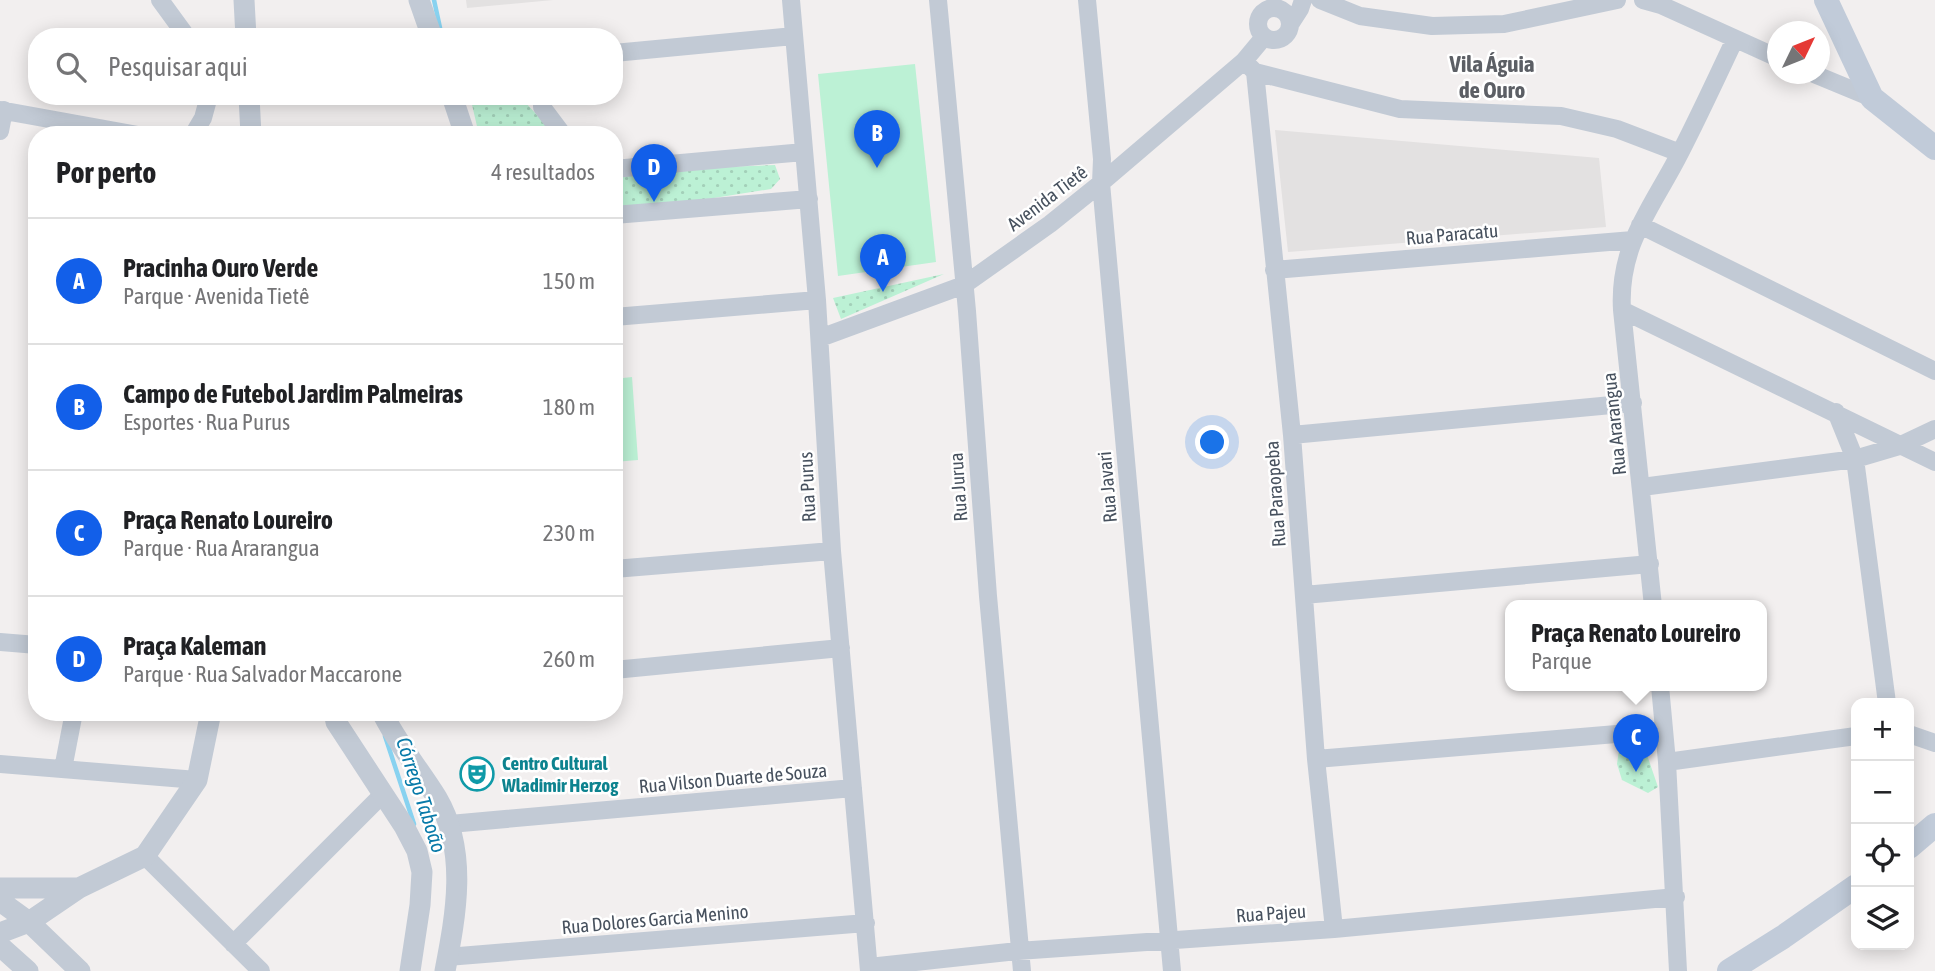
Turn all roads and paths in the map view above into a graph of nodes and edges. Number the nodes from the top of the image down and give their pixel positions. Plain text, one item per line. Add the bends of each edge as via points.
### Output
1 (244, 0) edge
2 (419, 0) edge
3 (791, 0) edge
4 (938, 0) edge
5 (1087, 0) edge
6 (1256, 0) edge
7 (1303, 0) edge
8 (1320, 0) edge
9 (1617, 0) edge
10 (1643, 0) edge
11 (1826, 0) edge
12 (155, 1) edge
13 (1280, 3) edge
14 (1291, 23) junction
15 (179, 28) edge
16 (246, 28) edge
17 (429, 28) edge
18 (1261, 28) junction
19 (794, 36) junction
20 (1735, 39) junction
21 (623, 52) edge
22 (1767, 53) edge
23 (1250, 66) junction
24 (1830, 81) edge
25 (1872, 99) junction
26 (207, 105) edge
27 (249, 105) edge
28 (455, 105) edge
29 (544, 105) edge
30 (2, 110) edge
31 (87, 126) edge
32 (198, 126) edge
33 (251, 126) edge
34 (462, 126) edge
35 (557, 126) edge
36 (0, 131) edge
37 (1935, 148) edge
38 (804, 152) junction
39 (1681, 153) junction
40 (623, 168) edge
41 (1101, 183) junction
42 (808, 199) junction
43 (623, 214) edge
44 (1636, 232) junction
45 (1274, 270) junction
46 (964, 285) junction
47 (817, 300) junction
48 (1622, 310) junction
49 (623, 316) edge
50 (820, 338) junction
51 (1935, 371) edge
52 (1633, 403) junction
53 (1836, 412) junction
54 (1935, 429) edge
55 (1292, 435) junction
56 (1899, 446) junction
57 (1855, 459) junction
58 (1935, 461) edge
59 (1642, 486) junction
60 (832, 551) junction
61 (1650, 564) junction
62 (623, 568) edge
63 (1304, 595) junction
64 (1653, 600) edge
65 (0, 642) edge
66 (28, 644) edge
67 (841, 648) junction
68 (623, 669) edge
69 (1660, 691) edge
70 (1887, 698) edge
71 (72, 721) edge
72 (209, 721) edge
73 (336, 721) edge
74 (388, 721) edge
75 (1664, 730) junction
76 (1914, 736) edge
77 (1851, 737) edge
78 (1935, 743) edge
79 (1316, 759) junction
80 (1667, 762) junction
81 (0, 764) edge
82 (63, 769) junction
83 (197, 780) junction
84 (853, 789) junction
85 (382, 795) junction
86 (450, 824) junction
87 (1935, 825) edge
88 (1914, 843) edge
89 (145, 856) junction
90 (1855, 887) edge
91 (0, 888) edge
92 (79, 888) junction
93 (1675, 897) junction
94 (0, 901) edge
95 (29, 922) junction
96 (866, 923) junction
97 (1334, 929) junction
98 (0, 933) edge
99 (1170, 941) junction
100 (233, 944) junction
101 (0, 946) edge
102 (1018, 951) junction
103 (446, 964) edge
104 (869, 969) edge
105 (1733, 970) edge
106 (28, 971) edge
107 (80, 971) edge
108 (261, 971) edge
109 (410, 971) edge
110 (1021, 971) edge
111 (1172, 971) edge
112 (1678, 971) edge

1 - 16 street
2 - 17 street
3 - 19 street, Rua Purus
4 - 46 street, Rua Jurua
5 - 41 street, Rua Javari
6 - 18 street
7 - 14 street
8 - 9 street via 1360,16 1432,26 1504,24
10 - 20 street
11 - 25 main road
12 - 15 street
13 - 14 street
13 - 18 street via 1264,11
14 - 18 street via 1284,37 1274,40
18 - 23 street, Avenida Tietê
19 - 21 street
19 - 38 street, Rua Purus
20 - 22 street
20 - 39 street, Rua Ararangua
23 - 39 street via 1399,109 1561,116 1617,128
23 - 41 street, Avenida Tietê
23 - 45 street, Rua Paraopeba
24 - 25 street
25 - 37 main road
26 - 32 street
27 - 33 street
28 - 34 street
29 - 35 street
30 - 31 street
30 - 36 street
38 - 40 street
38 - 42 street, Rua Purus
39 - 44 street, Rua Ararangua
41 - 46 street, Avenida Tietê
41 - 99 street, Rua Javari
42 - 43 street
42 - 47 street, Rua Purus
44 - 45 street, Rua Paracatu
44 - 48 street, Rua Ararangua via 1624,264
44 - 51 street
45 - 55 street, Rua Paraopeba
46 - 50 street, Avenida Tietê
46 - 102 street, Rua Jurua
47 - 49 street
47 - 50 street, Rua Purus
48 - 52 street, Rua Ararangua
48 - 53 street
50 - 60 street, Rua Purus
52 - 55 street
52 - 59 street, Rua Ararangua
53 - 56 street
53 - 57 street
54 - 56 street
55 - 63 street, Rua Paraopeba
56 - 57 street
56 - 58 street
57 - 59 street
57 - 70 street
59 - 61 street, Rua Ararangua
60 - 62 street
60 - 67 street, Rua Purus
61 - 63 street
61 - 64 street, Rua Ararangua
63 - 79 street, Rua Paraopeba
65 - 66 street
67 - 68 street
67 - 84 street, Rua Purus
69 - 75 street
71 - 82 street
72 - 83 street
73 - 85 street
74 - 86 street
75 - 79 street
75 - 80 street
76 - 78 street
77 - 80 street
79 - 97 street, Rua Paraopeba
80 - 93 street
81 - 82 street
82 - 83 street
83 - 89 street
84 - 86 street, Rua Vilson Duarte de Souza
84 - 96 street, Rua Purus
85 - 100 street
85 - 109 street via 413,843 422,872
86 - 103 street via 458,866
87 - 88 main road
89 - 92 street
89 - 100 street
90 - 105 main road
91 - 92 street
92 - 95 street
93 - 97 street, Rua Pajeu
93 - 112 street
94 - 95 street
95 - 98 street
95 - 107 street
96 - 103 street, Rua Dolores Garcia Menino
96 - 104 street, Rua Purus
97 - 99 street, Rua Pajeu
99 - 102 street, Rua Pajeu
99 - 111 street, Rua Javari
100 - 108 street
101 - 106 street
102 - 104 street, Rua Pajeu
102 - 110 street, Rua Jurua

